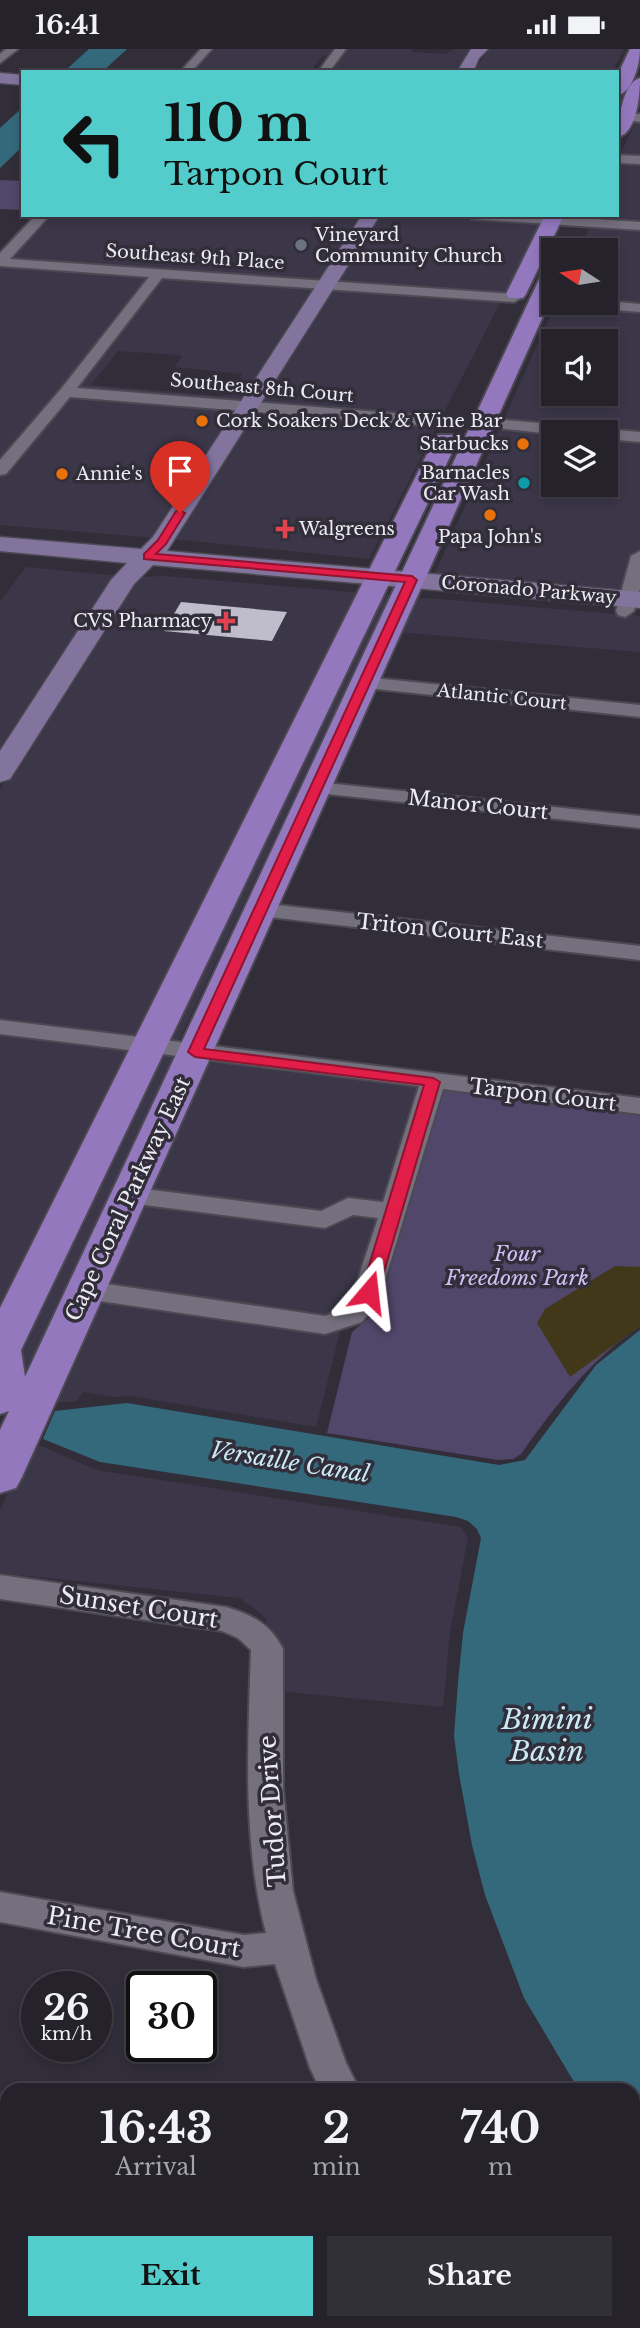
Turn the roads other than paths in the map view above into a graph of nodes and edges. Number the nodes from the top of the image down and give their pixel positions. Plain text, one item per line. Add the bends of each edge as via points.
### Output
1 (13, 49) edge
2 (207, 49) edge
3 (341, 49) edge
4 (481, 49) edge
5 (638, 49) edge
6 (0, 60) edge
7 (467, 68) edge
8 (186, 70) edge
9 (325, 70) edge
10 (0, 81) edge
11 (21, 82) edge
12 (640, 83) edge
13 (619, 88) edge
14 (625, 121) edge
15 (619, 159) edge
16 (640, 160) edge
17 (42, 217) edge
18 (370, 217) edge
19 (526, 217) edge
20 (553, 218) edge
21 (574, 225) edge
22 (640, 226) edge
23 (533, 259) junction
24 (0, 262) edge
25 (158, 274) junction
26 (326, 285) junction
27 (541, 299) edge
28 (618, 306) edge
29 (510, 307) junction
30 (640, 308) edge
31 (541, 310) edge
32 (520, 343) junction
33 (483, 377) dead end
34 (66, 392) junction
35 (249, 406) junction
36 (460, 413) junction
37 (483, 423) junction
38 (541, 428) edge
39 (618, 435) edge
40 (640, 437) edge
41 (0, 470) edge
42 (457, 481) junction
43 (0, 544) edge
44 (640, 556) edge
45 (0, 558) edge
46 (141, 563) junction
47 (393, 585) junction
48 (633, 605) edge
49 (364, 683) junction
50 (640, 711) edge
51 (0, 773) edge
52 (316, 788) junction
53 (640, 822) edge
54 (260, 909) junction
55 (640, 953) edge
56 (0, 1027) edge
57 (150, 1046) junction
58 (195, 1052) junction
59 (433, 1082) junction
60 (640, 1106) edge
61 (130, 1195) junction
62 (394, 1211) junction
63 (86, 1290) junction
64 (0, 1350) edge
65 (0, 1399) edge
66 (0, 1477) edge
67 (0, 1587) edge
68 (267, 1649) joint
69 (0, 1907) edge
70 (289, 1947) junction
71 (337, 2083) edge

1 - 6 street
2 - 8 street
3 - 9 street
4 - 7 street via 480,57
5 - 13 main road
10 - 11 street
12 - 14 main road
15 - 16 street
17 - 24 street
18 - 26 street
19 - 20 street
20 - 21 street
20 - 23 main road
21 - 22 street
23 - 27 main road via 539,268 529,291
23 - 29 main road
24 - 25 street, Southeast 9th Place
25 - 26 street, Southeast 9th Place
25 - 34 street
26 - 29 street, Southeast 9th Place
26 - 35 street
28 - 30 street
29 - 32 main road via 525,304 513,336
31 - 32 main road, Cape Coral Parkway East
32 - 37 main road, Cape Coral Parkway East
33 - 37 main road via 471,412
34 - 35 street, Southeast 8th Court
34 - 41 street
35 - 36 street, Southeast 8th Court
35 - 46 street via 162,542
36 - 42 main road via 464,429 449,470
36 - 47 main road, Cape Coral Parkway East
37 - 38 street
37 - 42 main road, Cape Coral Parkway East
39 - 40 street
42 - 47 main road, Cape Coral Parkway East
43 - 46 street, Coronado Parkway
44 - 48 street
45 - 46 street, Coronado Parkway
46 - 47 street, Coronado Parkway
46 - 51 street via 124,580
47 - 48 street, Coronado Parkway
47 - 49 main road, Cape Coral Parkway East
47 - 57 main road, Cape Coral Parkway East
49 - 50 street, Atlantic Court
49 - 52 main road, Cape Coral Parkway East
52 - 53 street, Manor Court
52 - 54 main road, Cape Coral Parkway East
54 - 55 street, Triton Court East
54 - 58 main road, Cape Coral Parkway East
56 - 57 street, Tarpon Court
57 - 58 street, Tarpon Court
57 - 64 main road, Cape Coral Parkway East
58 - 59 street, Tarpon Court
58 - 61 main road, Cape Coral Parkway East
59 - 60 street, Tarpon Court
59 - 62 street
61 - 62 street via 325,1220 348,1206
61 - 63 main road, Cape Coral Parkway East
62 - 63 street via 369,1292 348,1321 324,1325
63 - 66 main road, Cape Coral Parkway East
64 - 65 main road via 4,1375
67 - 68 street, Sunset Court via 226,1619 253,1631
68 - 70 street, Tudor Drive via 269,1845
69 - 70 street, Pine Tree Court via 244,1951
70 - 71 street, Tudor Drive

